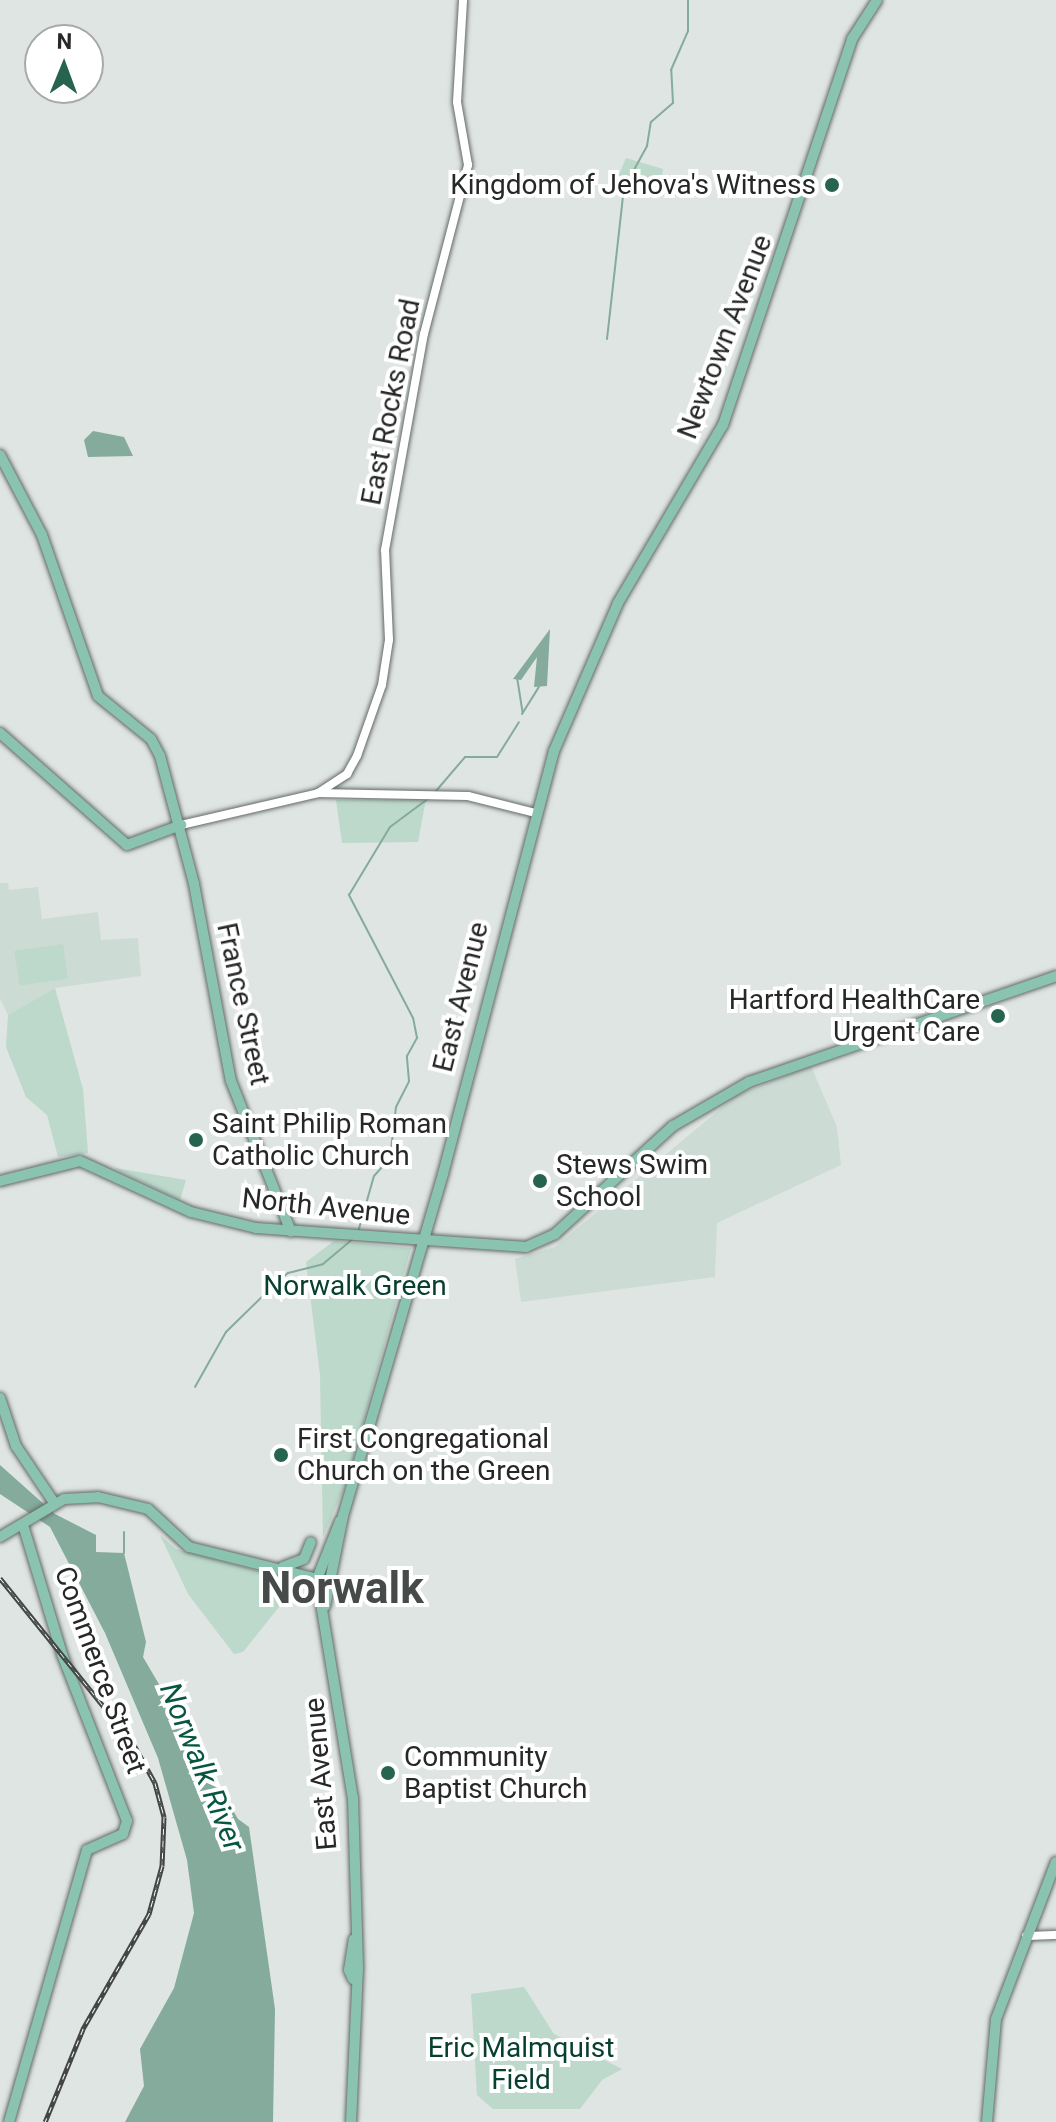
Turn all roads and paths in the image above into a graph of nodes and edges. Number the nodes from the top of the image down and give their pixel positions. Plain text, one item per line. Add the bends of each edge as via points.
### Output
1 (463, 0) edge
2 (877, 0) edge
3 (0, 455) edge
4 (0, 733) edge
5 (318, 793) junction
6 (535, 813) junction
7 (181, 825) junction
8 (1056, 976) edge
9 (0, 1181) edge
10 (291, 1232) junction
11 (423, 1241) junction
12 (0, 1398) edge
13 (53, 1505) junction
14 (343, 1516) junction
15 (28, 1525) junction
16 (0, 1537) edge
17 (311, 1542) dead end
18 (338, 1547) junction
19 (277, 1568) junction
20 (317, 1579) junction
21 (325, 1606) junction
22 (1056, 1862) edge
23 (1056, 1935) edge
24 (1026, 1936) junction
25 (9, 2122) edge
26 (351, 2122) edge
27 (987, 2122) edge

1 - 5 street, East Rocks Road via 457,102 468,165 424,334 387,538 389,640 382,685 347,774
2 - 6 main road, Newtown Avenue via 852,39 723,425 595,649
3 - 7 main road, France Street via 42,535 98,696 151,739
4 - 7 main road via 127,845
5 - 6 street via 483,798
5 - 7 street
6 - 11 main road, East Avenue
7 - 10 main road, France Street via 231,1081
8 - 11 main road, North Avenue via 817,1054 726,1094 673,1126 548,1239 510,1248
9 - 10 main road, North Avenue via 64,1163 88,1163 196,1214
10 - 11 main road, North Avenue
11 - 14 main road, East Avenue
12 - 13 main road via 16,1446
13 - 15 main road
13 - 19 main road via 98,1497 148,1509 189,1547
14 - 18 main road, East Avenue
14 - 20 main road, East Avenue
15 - 16 main road
15 - 25 main road, Commerce Street via 62,1654 125,1807 125,1829 111,1843 87,1850
17 - 19 main road via 304,1559
18 - 20 main road, East Avenue
18 - 21 main road, East Avenue
19 - 20 main road
20 - 21 main road, East Avenue
21 - 26 main road, East Avenue via 353,1798
22 - 24 main road
23 - 24 street
24 - 27 main road via 996,2019

